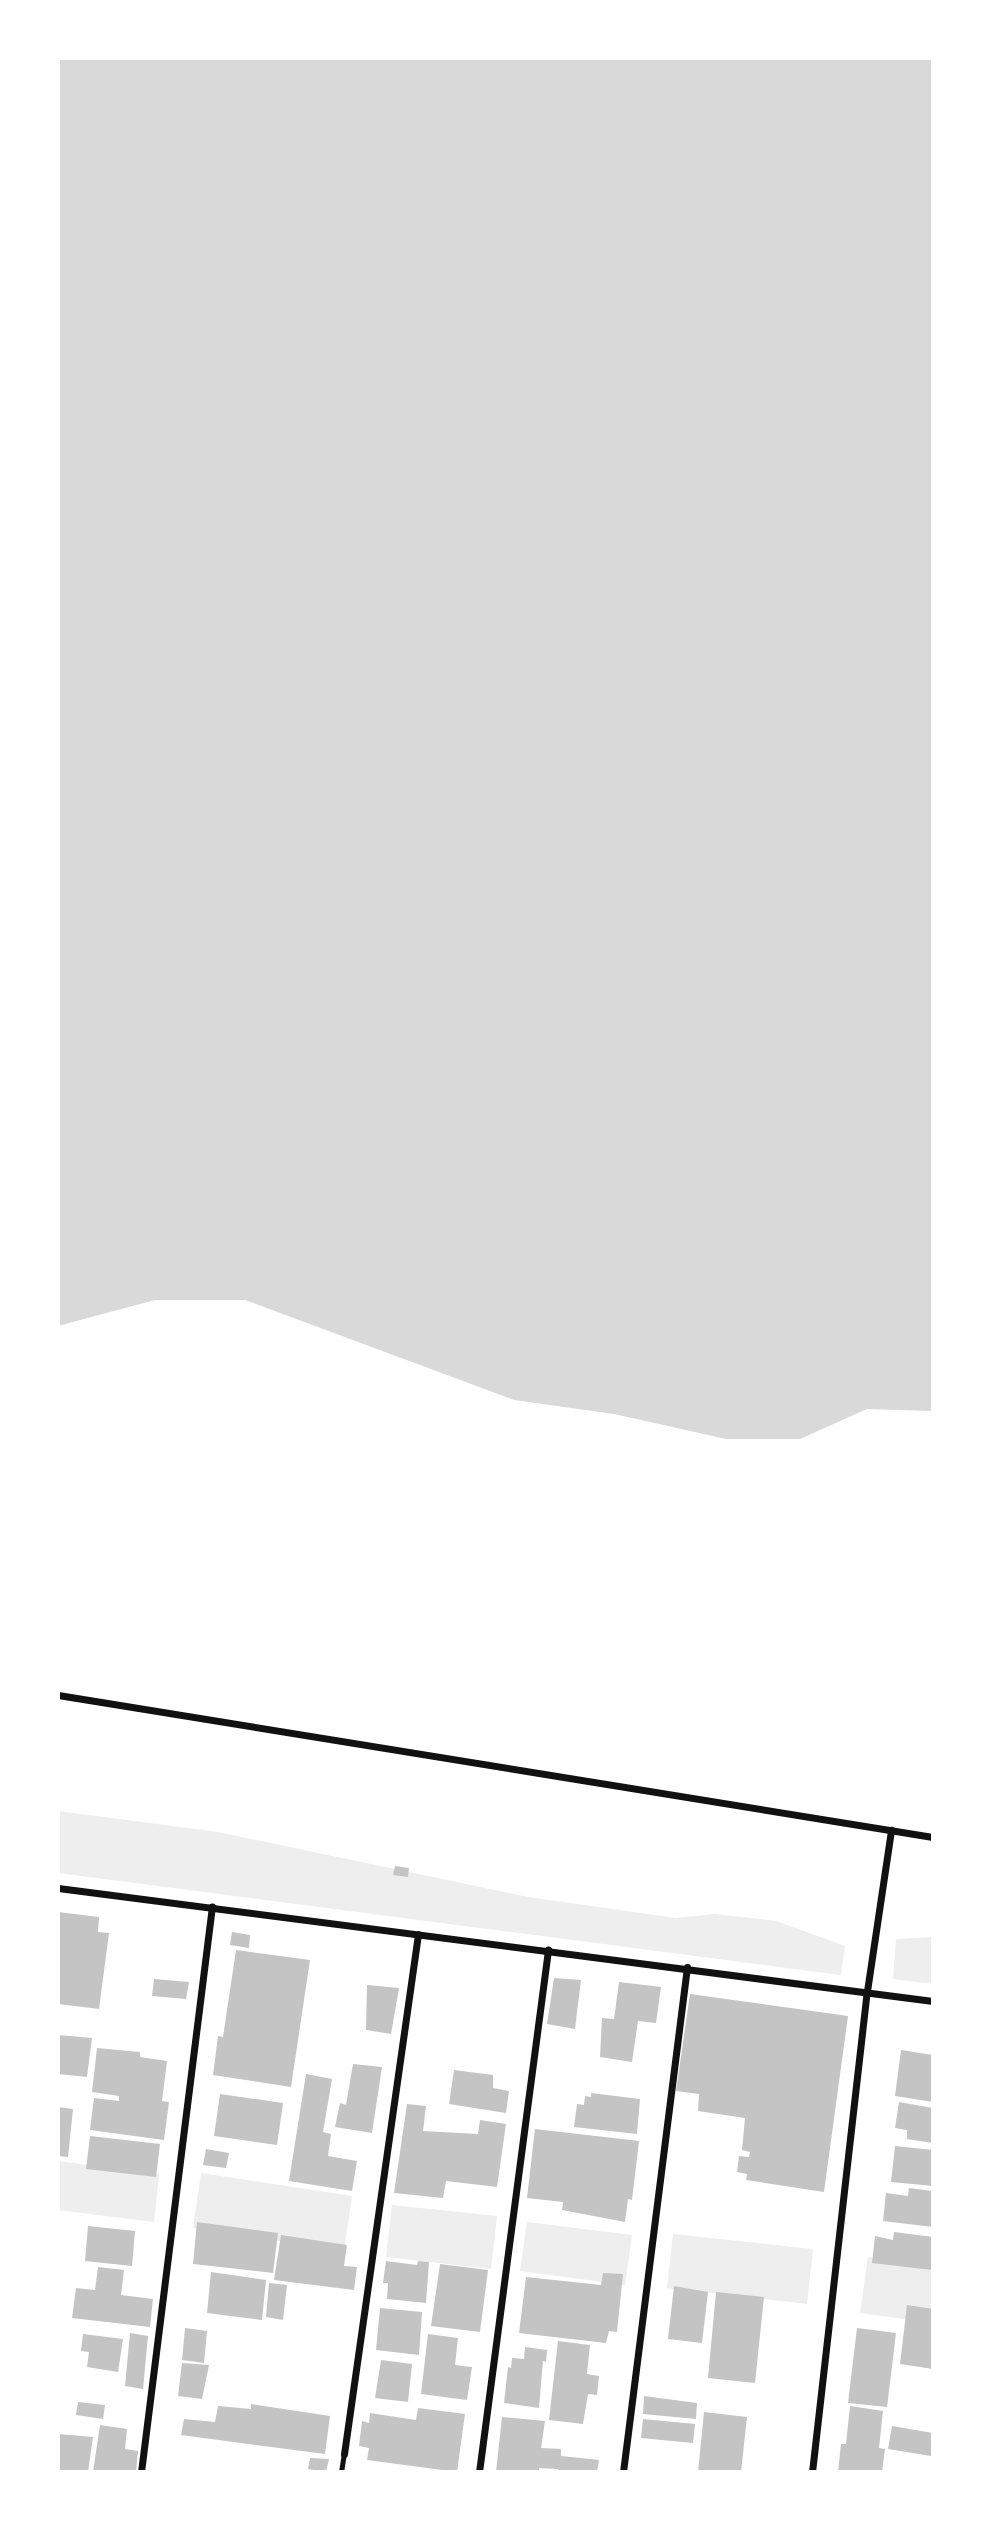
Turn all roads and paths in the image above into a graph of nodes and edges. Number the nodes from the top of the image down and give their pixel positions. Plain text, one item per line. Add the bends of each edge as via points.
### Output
1 (58, 1695) edge
2 (891, 1829) junction
3 (933, 1837) edge
4 (58, 1888) edge
5 (212, 1906) junction
6 (418, 1934) junction
7 (548, 1951) junction
8 (687, 1967) junction
9 (867, 1992) junction
10 (933, 2001) edge
11 (344, 2454) joint
12 (141, 2472) edge
13 (341, 2472) edge
14 (480, 2472) edge
15 (623, 2472) edge
16 (812, 2472) edge

1 - 2 street
2 - 3 street
2 - 9 street
4 - 5 street
5 - 6 street
5 - 12 street
6 - 7 street
6 - 11 street
7 - 8 street
7 - 14 street
8 - 9 street
8 - 15 street
9 - 10 street
9 - 16 street
11 - 13 lane

